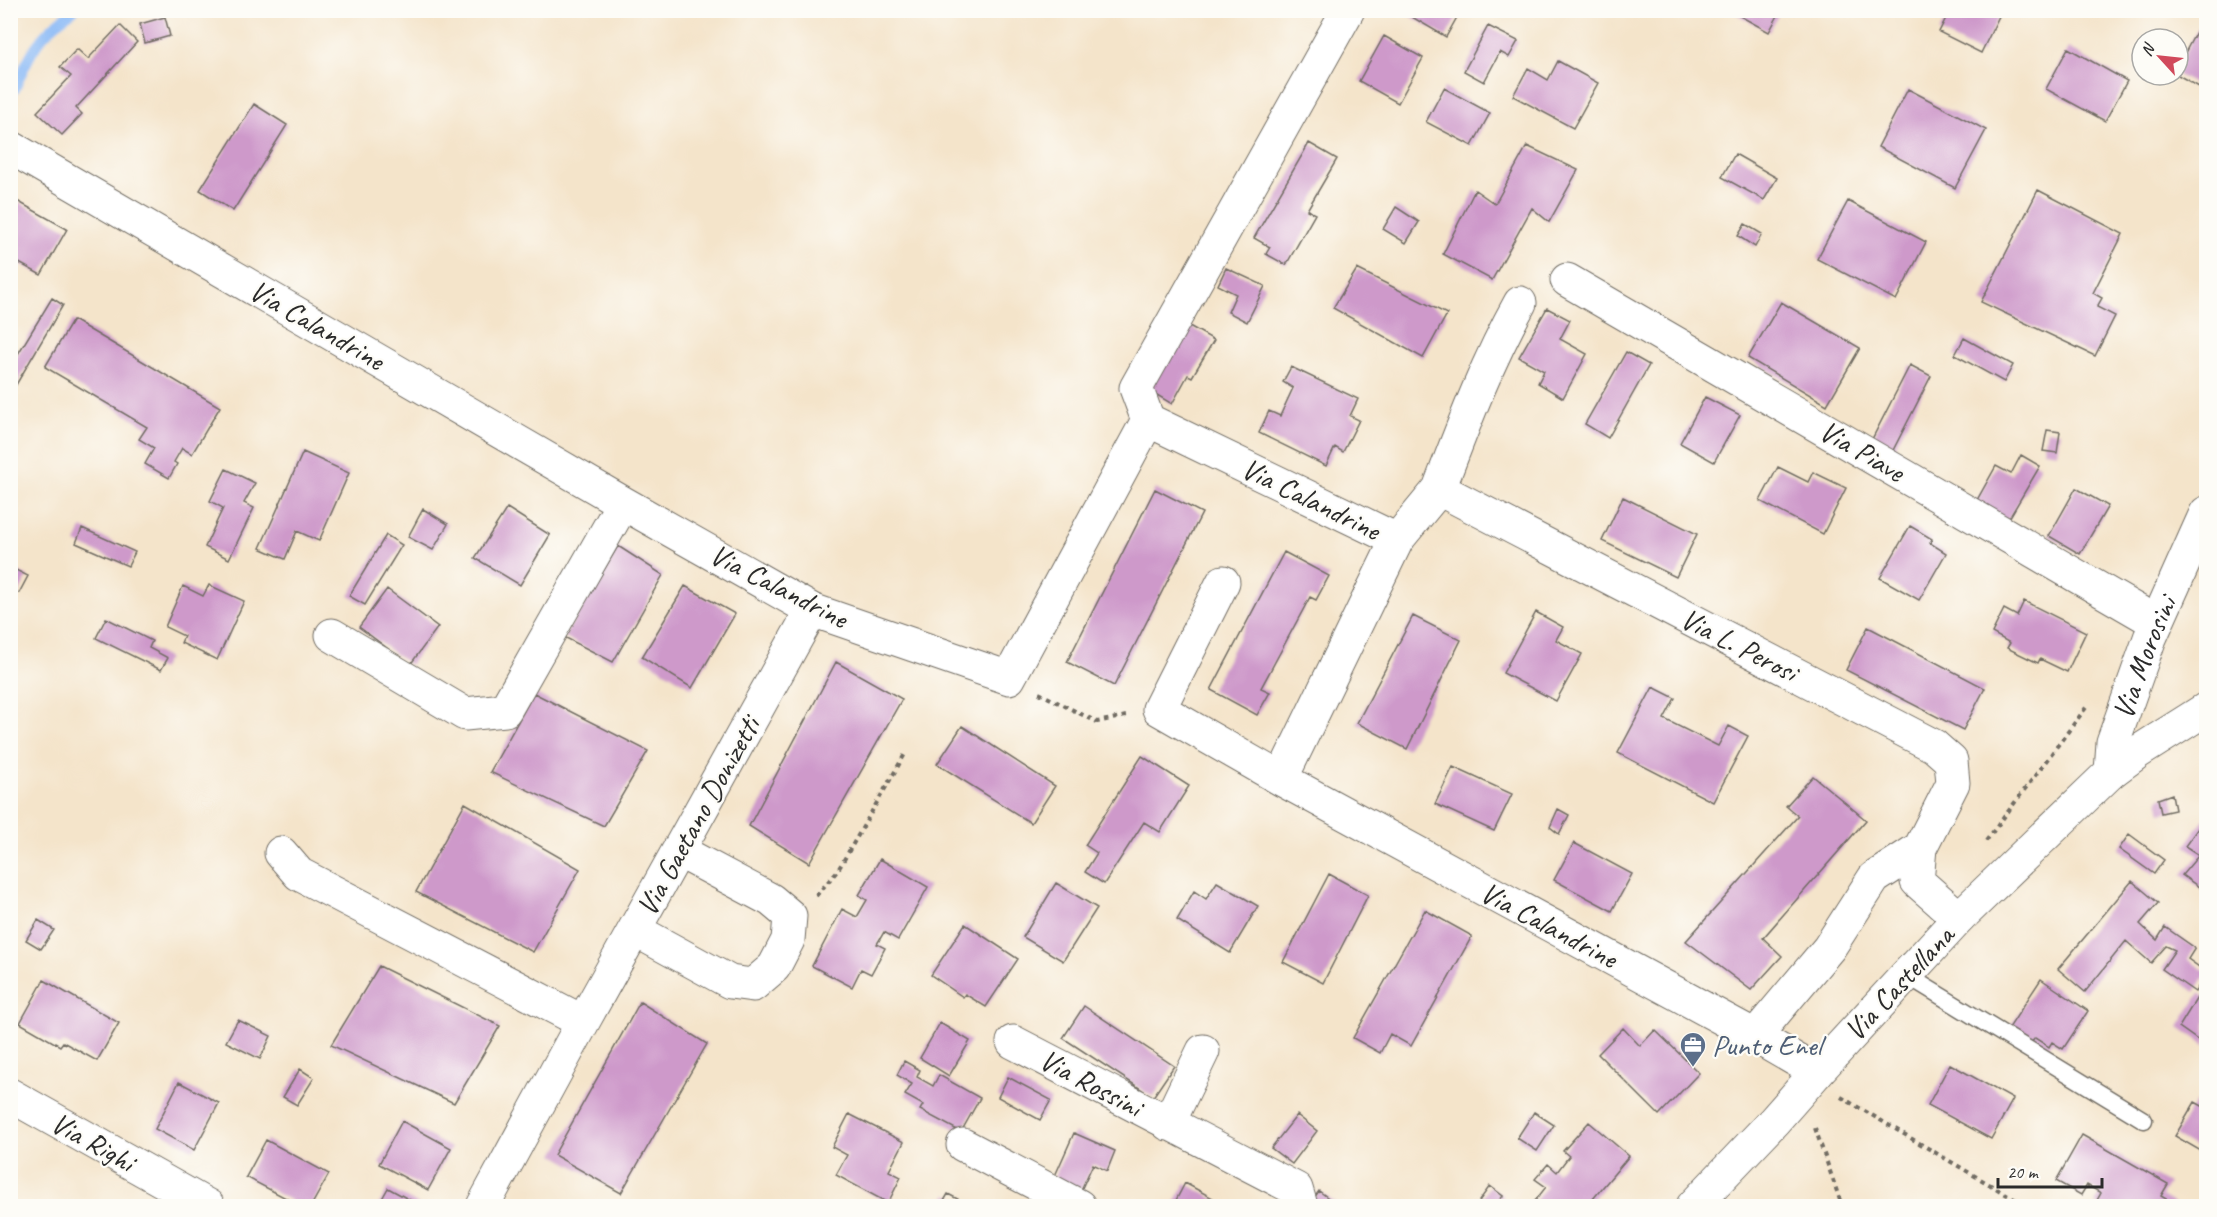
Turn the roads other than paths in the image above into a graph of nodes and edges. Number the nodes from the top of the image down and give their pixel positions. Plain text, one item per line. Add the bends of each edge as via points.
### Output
1 (1348, 10) edge
2 (10, 147) edge
3 (1567, 280) dead end
4 (1520, 303) dead end
5 (1148, 420) junction
6 (1439, 489) junction
7 (623, 503) junction
8 (2206, 513) edge
9 (1397, 540) junction
10 (1223, 582) dead end
11 (812, 610) junction
12 (2156, 622) junction
13 (332, 635) dead end
14 (2206, 709) edge
15 (2111, 772) junction
16 (1281, 779) junction
17 (1920, 848) junction
18 (679, 851) junction
19 (281, 853) dead end
20 (1959, 918) junction
21 (635, 930) junction
22 (1908, 976) junction
23 (583, 1022) junction
24 (1755, 1036) junction
25 (1013, 1042) dead end
26 (1203, 1051) dead end
27 (1814, 1076) junction
28 (10, 1095) edge
29 (2144, 1120) dead end
30 (1168, 1124) junction
31 (963, 1145) dead end
32 (208, 1206) edge
33 (483, 1206) edge
34 (1079, 1206) edge
35 (1301, 1206) edge
36 (1693, 1206) edge

1 - 5 street via 1136,388
2 - 7 street, Via Calandrine
3 - 12 street, Via Piave
4 - 6 street via 1473,402
5 - 9 street, Via Calandrine
5 - 11 street, Via Calandrine via 1009,678
6 - 9 street
6 - 17 street, Via L. Perosi via 1934,746 1951,761 1953,783
7 - 11 street, Via Calandrine
7 - 13 street via 505,710 465,714
8 - 12 street, Via Morosini
9 - 16 street, Via Calandrine
10 - 16 street, Via Calandrine via 1159,709
11 - 18 street, Via Gaetano Donizetti
12 - 15 street, Via Morosini via 2113,742
14 - 15 street, Via Castellana
15 - 20 street, Via Castellana
16 - 24 street, Via Calandrine
17 - 20 street, Via Castellana via 1917,881
17 - 24 street via 1874,878 1829,948
18 - 21 street, Via Gaetano Donizetti
18 - 21 street via 771,900 790,916 788,940 774,967 753,986 730,982
19 - 23 street via 299,874
20 - 22 street, Via Castellana
21 - 23 street, Via Gaetano Donizetti
22 - 27 street, Via Castellana
22 - 29 lane
23 - 33 street, Via Gaetano Donizetti
24 - 27 street, Via Calandrine
25 - 30 street, Via Rossini
26 - 30 street, Via Rossini
27 - 36 street, Via Castellana
28 - 32 street, Via Righi
30 - 35 street, Via Rossini via 1296,1189
31 - 34 street

